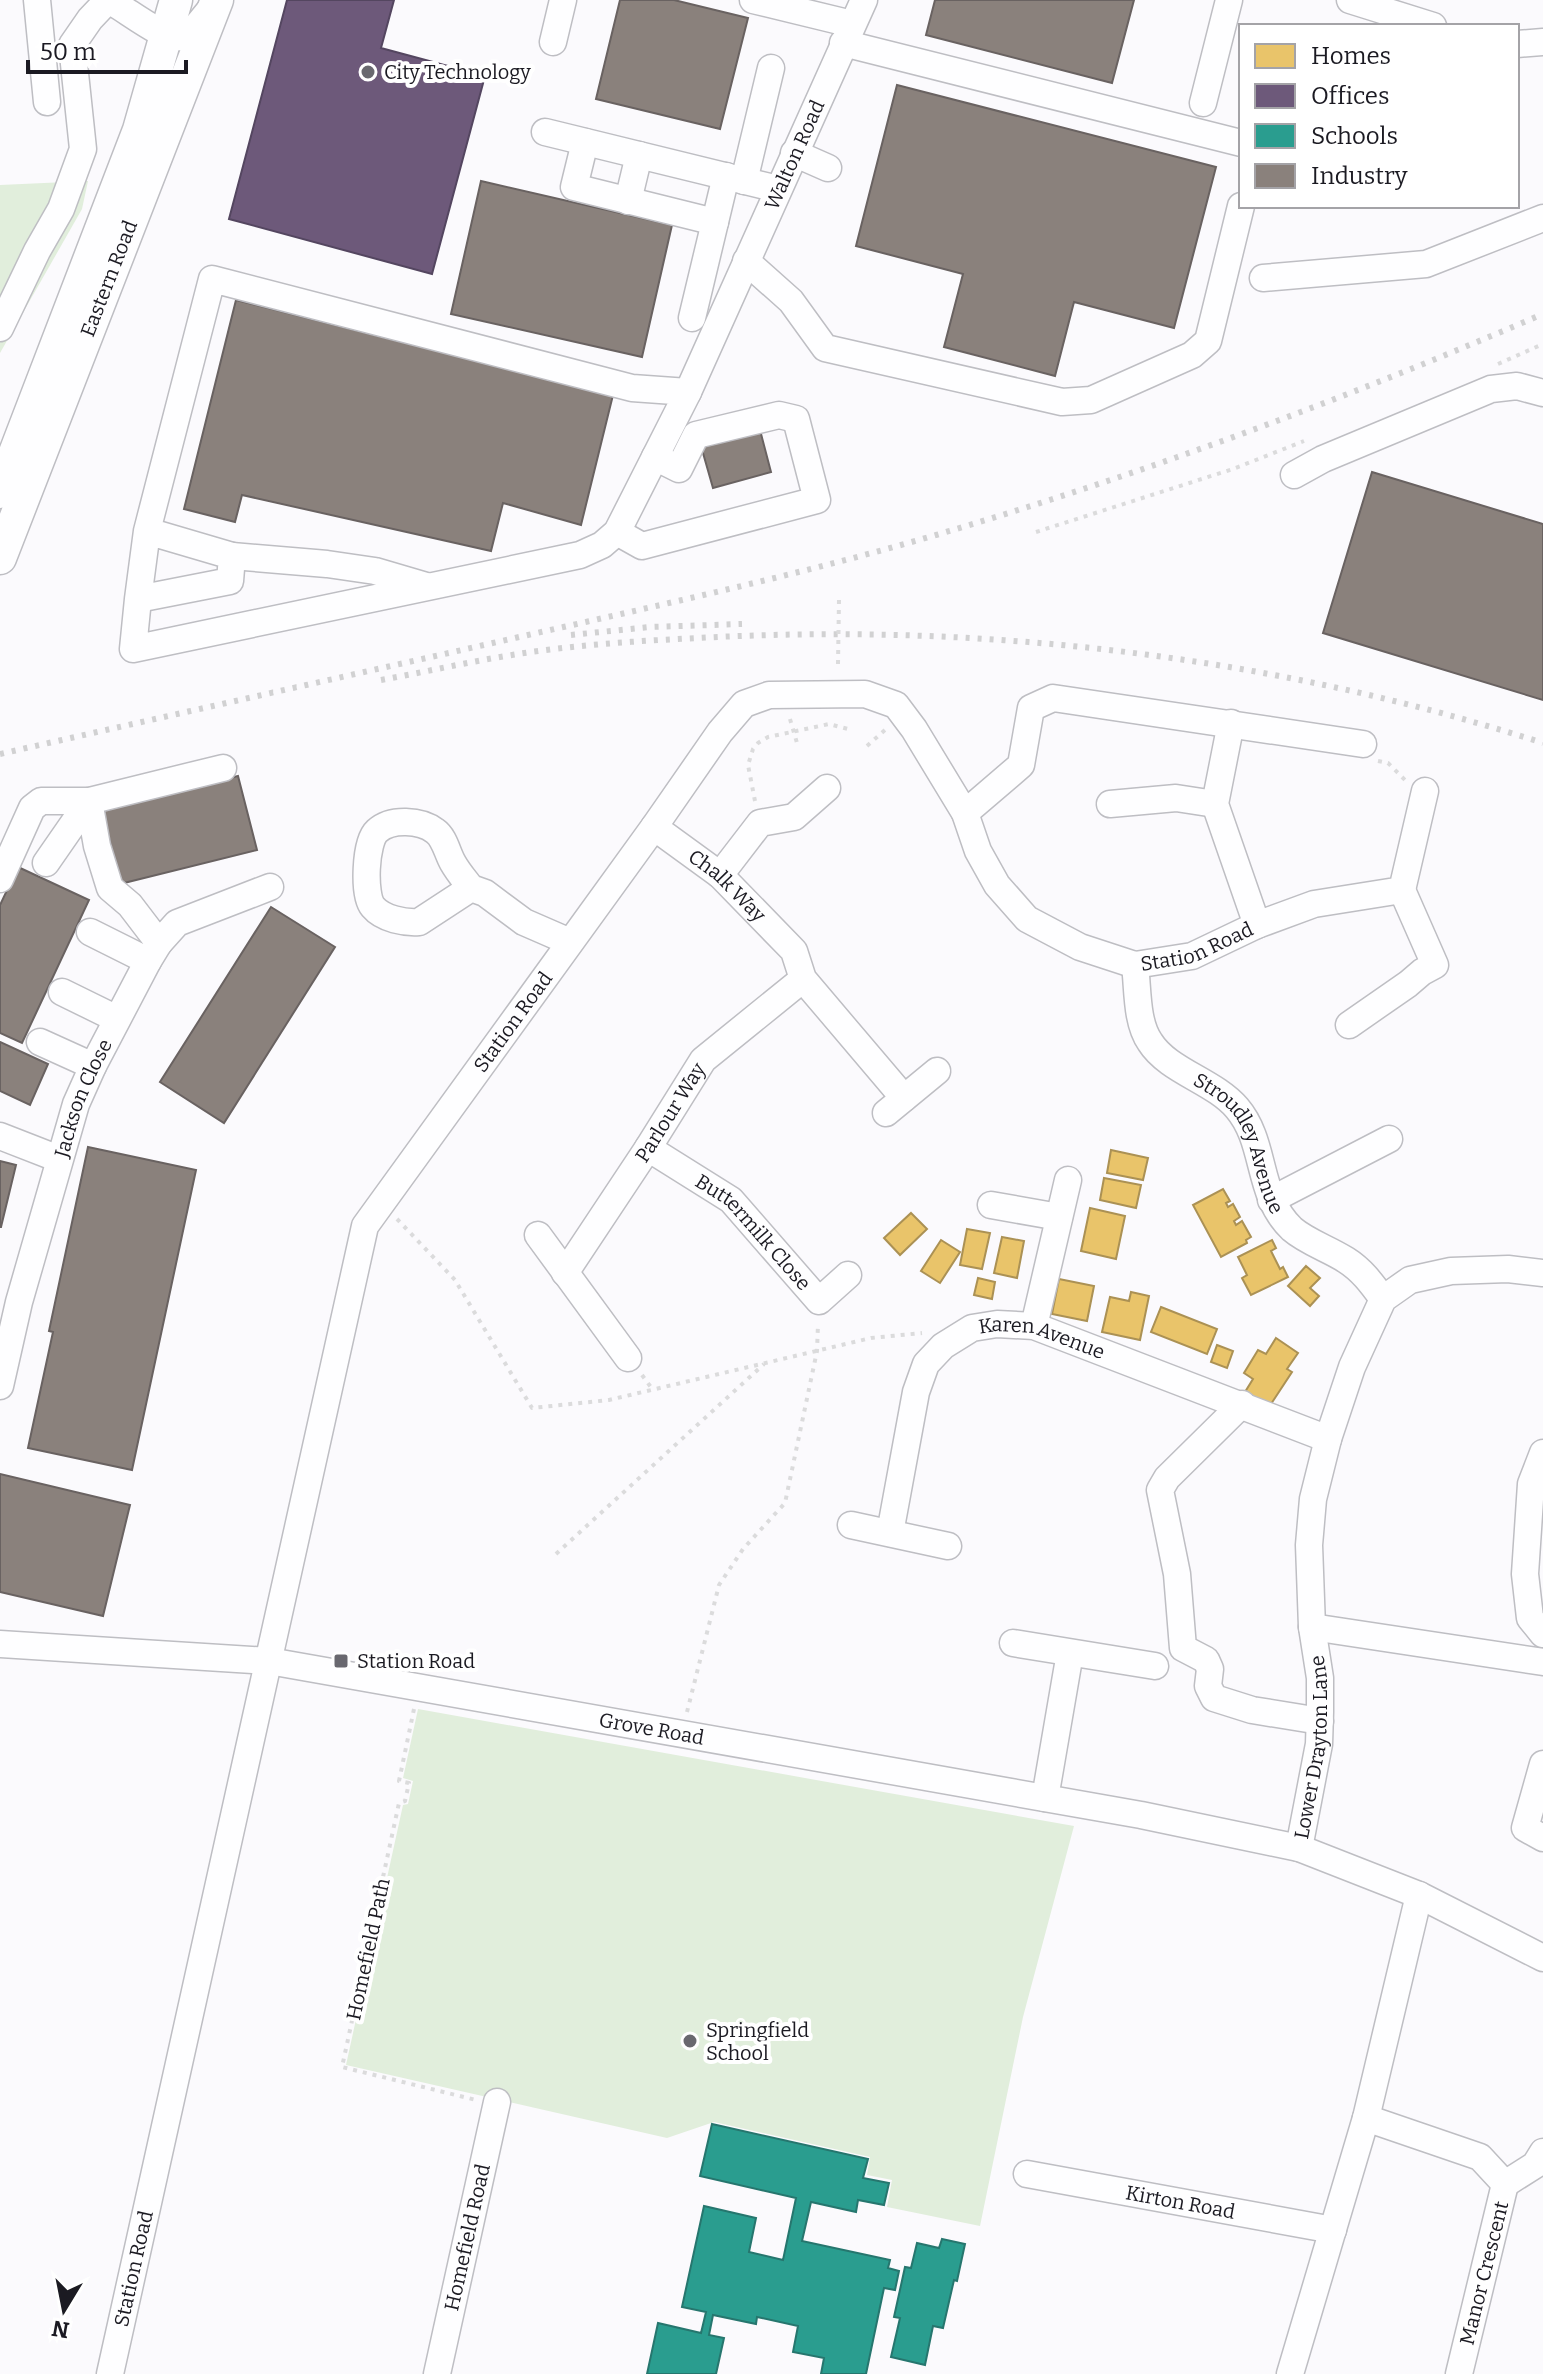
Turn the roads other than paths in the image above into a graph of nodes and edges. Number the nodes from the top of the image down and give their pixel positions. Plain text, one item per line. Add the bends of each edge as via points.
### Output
1 (37, 0) edge
2 (108, 0) edge
3 (176, 0) edge
4 (563, 0) edge
5 (753, 0) edge
6 (864, 0) edge
7 (1229, 0) edge
8 (1350, 0) edge
9 (217, 1) edge
10 (800, 5) edge
11 (1389, 6) edge
12 (1429, 24) edge
13 (848, 34) junction
14 (166, 36) junction
15 (553, 42) dead end
16 (40, 45) junction
17 (72, 45) junction
18 (771, 68) dead end
19 (47, 102) dead end
20 (1203, 103) dead end
21 (545, 132) dead end
22 (585, 142) junction
23 (1239, 142) edge
24 (794, 153) junction
25 (639, 155) junction
26 (828, 168) dead end
27 (735, 178) junction
28 (778, 189) junction
29 (628, 201) junction
30 (1241, 208) edge
31 (1543, 218) edge
32 (715, 222) junction
33 (746, 261) junction
34 (1263, 278) dead end
35 (692, 318) dead end
36 (0, 328) edge
37 (688, 392) junction
38 (1543, 393) edge
39 (655, 457) junction
40 (1294, 475) dead end
41 (0, 492) edge
42 (147, 531) junction
43 (617, 532) junction
44 (232, 556) junction
45 (0, 558) edge
46 (430, 587) junction
47 (138, 599) junction
48 (1231, 723) junction
49 (1363, 744) road end
50 (223, 768) dead end
51 (827, 788) dead end
52 (89, 801) junction
53 (1414, 801) road end
54 (1110, 804) dead end
55 (1215, 804) junction
56 (965, 813) junction
57 (654, 827) junction
58 (46, 863) dead end
59 (720, 875) junction
60 (0, 879) edge
61 (270, 887) dead end
62 (471, 888) dead end
63 (1402, 890) junction
64 (1257, 925) junction
65 (90, 932) dead end
66 (570, 942) junction
67 (154, 952) junction
68 (1135, 965) junction
69 (803, 979) junction
70 (62, 992) dead end
71 (117, 1019) junction
72 (1349, 1025) dead end
73 (40, 1042) dead end
74 (93, 1066) junction
75 (937, 1071) dead end
76 (0, 1136) edge
77 (1389, 1139) dead end
78 (648, 1148) junction
79 (59, 1159) junction
80 (1068, 1180) dead end
81 (1271, 1200) junction
82 (991, 1205) dead end
83 (1059, 1217) junction
84 (538, 1235) dead end
85 (565, 1273) junction
86 (1543, 1273) edge
87 (848, 1275) dead end
88 (1383, 1299) junction
89 (1034, 1326) junction
90 (6, 1334) edge
91 (628, 1358) dead end
92 (0, 1386) edge
93 (1242, 1404) junction
94 (1328, 1439) junction
95 (1542, 1457) edge
96 (851, 1525) dead end
97 (890, 1533) junction
98 (948, 1546) dead end
99 (1312, 1627) junction
100 (1543, 1634) edge
101 (1013, 1643) dead end
102 (0, 1644) edge
103 (1070, 1653) junction
104 (269, 1661) junction
105 (1543, 1662) edge
106 (1155, 1666) dead end
107 (1320, 1721) junction
108 (1543, 1764) edge
109 (1045, 1798) junction
110 (1543, 1838) edge
111 (1299, 1848) junction
112 (1419, 1895) junction
113 (1543, 1958) edge
114 (497, 2103) road end
115 (1366, 2118) junction
116 (1543, 2152) edge
117 (1027, 2174) dead end
118 (1505, 2184) junction
119 (1333, 2230) junction
120 (110, 2374) edge
121 (437, 2374) edge
122 (1290, 2374) edge
123 (1459, 2374) edge

1 - 16 street
2 - 14 street
2 - 17 street
3 - 14 main road, Eastern Road
4 - 15 street
5 - 10 street
6 - 13 street, Walton Road
7 - 20 street
8 - 11 street
9 - 14 street via 189,33
9 - 45 main road, Eastern Road
10 - 13 street
11 - 12 street
13 - 23 street
13 - 24 street, Walton Road
14 - 41 main road, Eastern Road via 134,143
16 - 17 street
16 - 19 street
17 - 36 street via 83,149 61,209
18 - 27 street
21 - 22 street
22 - 25 street
22 - 29 street via 574,187
24 - 26 street
24 - 28 street, Walton Road
25 - 27 street
25 - 29 street
27 - 28 street
27 - 32 street
28 - 33 street, Walton Road
29 - 32 street
30 - 33 street via 1208,341 1192,355 1091,400 1062,402 825,348 791,301
31 - 34 street via 1426,264
32 - 35 street
33 - 37 street, Walton Road
37 - 39 street, Walton Road
37 - 42 street via 632,388 212,279
38 - 40 street via 1517,386 1491,389
39 - 43 street, Walton Road
39 - 43 street via 679,469 696,435 779,415 796,419 817,500 642,546
42 - 44 street
42 - 47 street
43 - 46 street via 580,555
44 - 46 street via 375,571
44 - 47 street via 230,581
46 - 47 street via 133,649
48 - 49 street
48 - 55 street
48 - 56 street via 1053,698 1031,708 1021,765
50 - 52 street
51 - 59 street via 794,817 760,823
52 - 58 street
52 - 60 street via 41,801 32,808
52 - 67 street via 110,888 130,905
53 - 63 street
54 - 55 street via 1176,798
55 - 64 street
56 - 57 street, Station Road via 896,705 865,694 769,695 744,704 728,722
56 - 68 street, Station Road via 997,885 1027,919 1080,947
57 - 59 street, Chalk Way
57 - 66 street, Station Road
59 - 69 street, Chalk Way via 794,951
61 - 67 street, Jackson Close via 177,923
62 - 66 street via 524,922
63 - 64 street, Station Road via 1314,904
63 - 72 street via 1435,965
64 - 68 street, Station Road via 1192,956
65 - 67 street
66 - 104 street, Station Road via 365,1226
67 - 71 street, Jackson Close
68 - 81 street, Stroudley Avenue via 1143,1029 1151,1044 1239,1110 1253,1133
69 - 75 street via 895,1106
69 - 78 street, Parlour Way via 703,1060
70 - 71 street
71 - 74 street, Jackson Close
73 - 74 street
74 - 79 street, Jackson Close
76 - 79 street
77 - 81 street
78 - 85 street, Parlour Way
78 - 87 street, Buttermilk Close via 731,1200 819,1301
79 - 90 street, Jackson Close
80 - 83 street
81 - 88 street, Stroudley Avenue via 1293,1230 1347,1260
82 - 83 street
83 - 89 street
84 - 85 street
85 - 91 street
86 - 88 street via 1508,1269 1430,1274 1410,1280
88 - 94 street, Lower Drayton Lane
89 - 93 street, Karen Avenue
89 - 97 street, Karen Avenue via 972,1328 926,1364
90 - 92 street, Jackson Close
93 - 94 street, Karen Avenue
93 - 107 street via 1160,1490 1177,1574 1183,1648 1206,1660 1214,1698
94 - 99 street, Lower Drayton Lane via 1313,1499 1309,1545
95 - 100 street via 1531,1484 1525,1574 1530,1618
96 - 97 street
97 - 98 street
99 - 105 street
99 - 107 street, Lower Drayton Lane
101 - 103 street
102 - 104 street, Grove Road
103 - 106 street
103 - 109 street
104 - 109 street, Grove Road
104 - 120 street, Station Road
107 - 111 street, Lower Drayton Lane
108 - 110 street via 1525,1828
109 - 111 street, Grove Road
111 - 112 street, Lower Drayton Lane
112 - 113 street, Lower Drayton Lane
112 - 115 street
114 - 121 street, Homefield Road
115 - 118 street, Manor Crescent via 1480,2157
115 - 119 street
116 - 118 street via 1535,2165
117 - 119 street, Kirton Road
118 - 123 street, Manor Crescent
119 - 122 street

